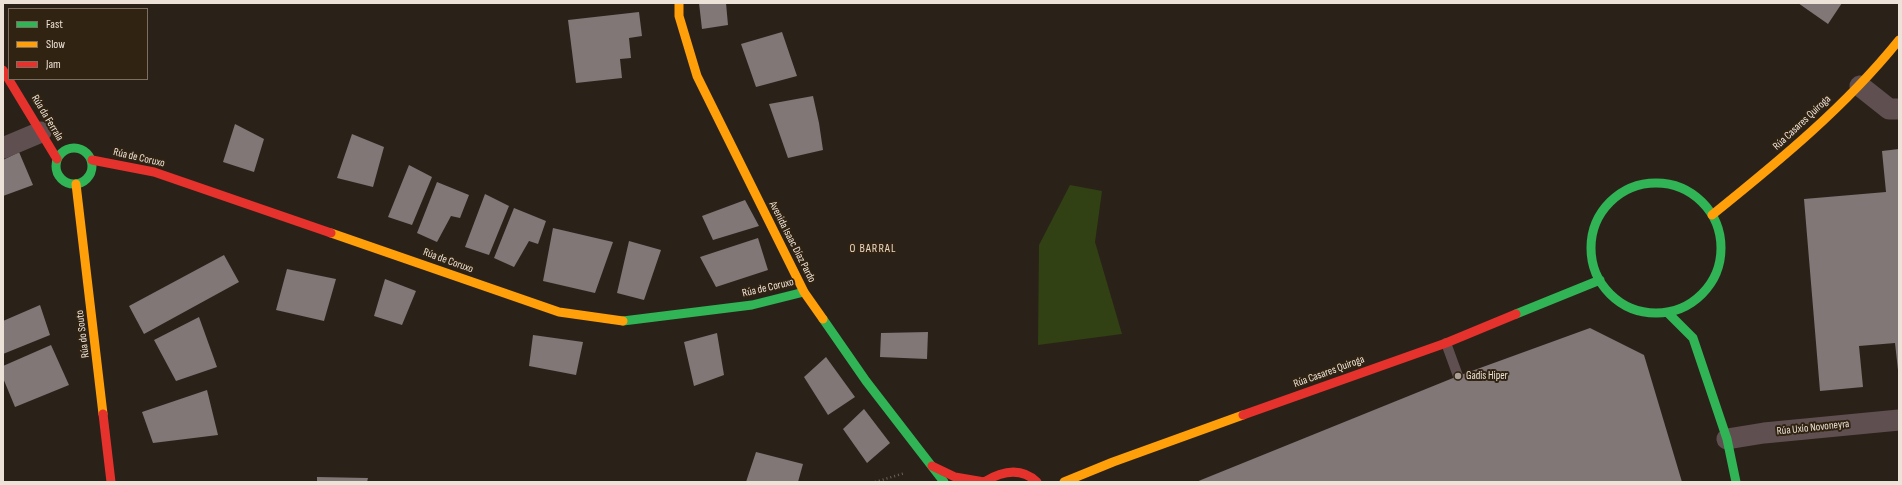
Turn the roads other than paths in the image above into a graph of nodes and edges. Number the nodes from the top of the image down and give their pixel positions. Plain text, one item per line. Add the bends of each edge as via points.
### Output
1 (679, 3) edge
2 (1899, 40) edge
3 (9, 80) edge
4 (1860, 86) junction
5 (1899, 109) edge
6 (41, 132) junction
7 (3, 148) edge
8 (57, 159) junction
9 (92, 160) junction
10 (76, 184) junction
11 (1712, 215) junction
12 (1600, 280) junction
13 (804, 292) junction
14 (1700, 297) junction
15 (1697, 310) dead end
16 (1667, 312) junction
17 (1695, 324) dead end
18 (1693, 338) junction
19 (1446, 343) junction
20 (1458, 376) dead end
21 (1899, 420) edge
22 (1727, 439) junction
23 (932, 466) junction
24 (111, 482) edge
25 (944, 482) edge
26 (984, 482) edge
27 (1037, 482) edge
28 (1064, 482) edge
29 (1736, 482) edge

1 - 13 street, Avenida Isaac Díaz Pardo via 679,16 696,76
2 - 4 street, Rúa Casares Quiroga
3 - 6 street, Rúa da Ferrala
4 - 5 street via 1889,109
4 - 11 street, Rúa Casares Quiroga via 1771,168
6 - 7 street
6 - 8 street, Rúa da Ferrala
8 - 9 street via 66,149 75,147 84,150
8 - 10 street via 58,176 69,184
9 - 10 street via 90,175 82,183
9 - 13 street, Rúa de Coruxo via 154,172 559,312 623,321 680,316 752,305
10 - 24 street, Rúa do Souto
11 - 12 street via 1699,199 1682,188 1662,183 1642,184 1623,192 1608,204 1597,221 1592,241 1593,261
11 - 14 street via 1720,236 1721,258 1714,279
12 - 16 street via 1612,296 1629,306 1647,312
12 - 19 street, Rúa Casares Quiroga
13 - 23 street, Avenida Isaac Díaz Pardo via 871,387
14 - 15 street
14 - 16 street via 1684,307
16 - 18 street
17 - 18 street
18 - 22 street
19 - 20 lane
19 - 28 street, Rúa Casares Quiroga via 1113,462
21 - 22 street, Rúa Uxío Novoneyra
22 - 29 street
23 - 25 street, Avenida Isaac Díaz Pardo
23 - 26 street via 955,477
26 - 27 street via 996,474 1009,471 1023,473

